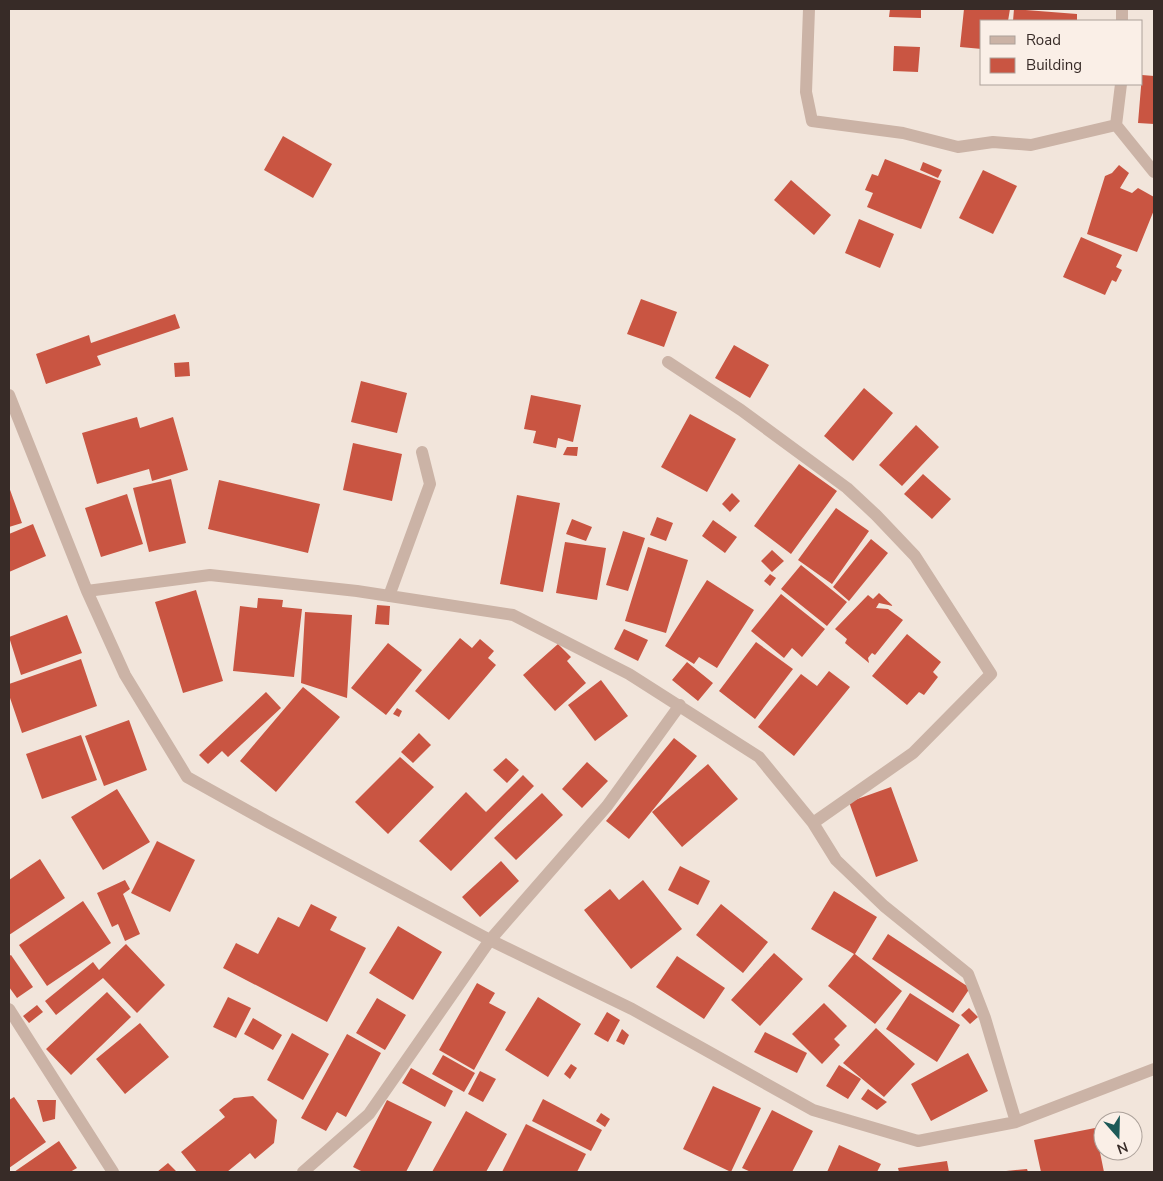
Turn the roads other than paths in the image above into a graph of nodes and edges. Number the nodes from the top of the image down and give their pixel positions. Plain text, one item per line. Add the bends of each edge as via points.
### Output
1 (809, 9) edge
2 (1121, 85) edge
3 (1116, 125) junction
4 (1154, 172) edge
5 (668, 362) dead end
6 (9, 395) edge
7 (422, 452) dead end
8 (87, 591) junction
9 (389, 596) junction
10 (680, 705) junction
11 (813, 823) junction
12 (490, 940) junction
13 (9, 1009) edge
14 (1154, 1069) edge
15 (1016, 1122) junction
16 (113, 1172) edge
17 (303, 1172) edge

1 - 3 street via 806,92 812,121 903,133 958,147 993,142 1030,145
2 - 3 street
3 - 4 street
5 - 11 street via 741,410 847,488 876,515 915,556 991,674 913,753
6 - 8 street
7 - 9 street via 430,484
8 - 9 street via 210,575
8 - 12 street via 125,675 187,776
9 - 10 street via 513,615 629,674
10 - 11 street via 759,757
10 - 12 street via 607,806
11 - 15 street via 836,860 884,906 968,974 985,1018
12 - 15 street via 632,1009 813,1110 918,1141
12 - 17 street via 369,1114
13 - 16 street
14 - 15 street

